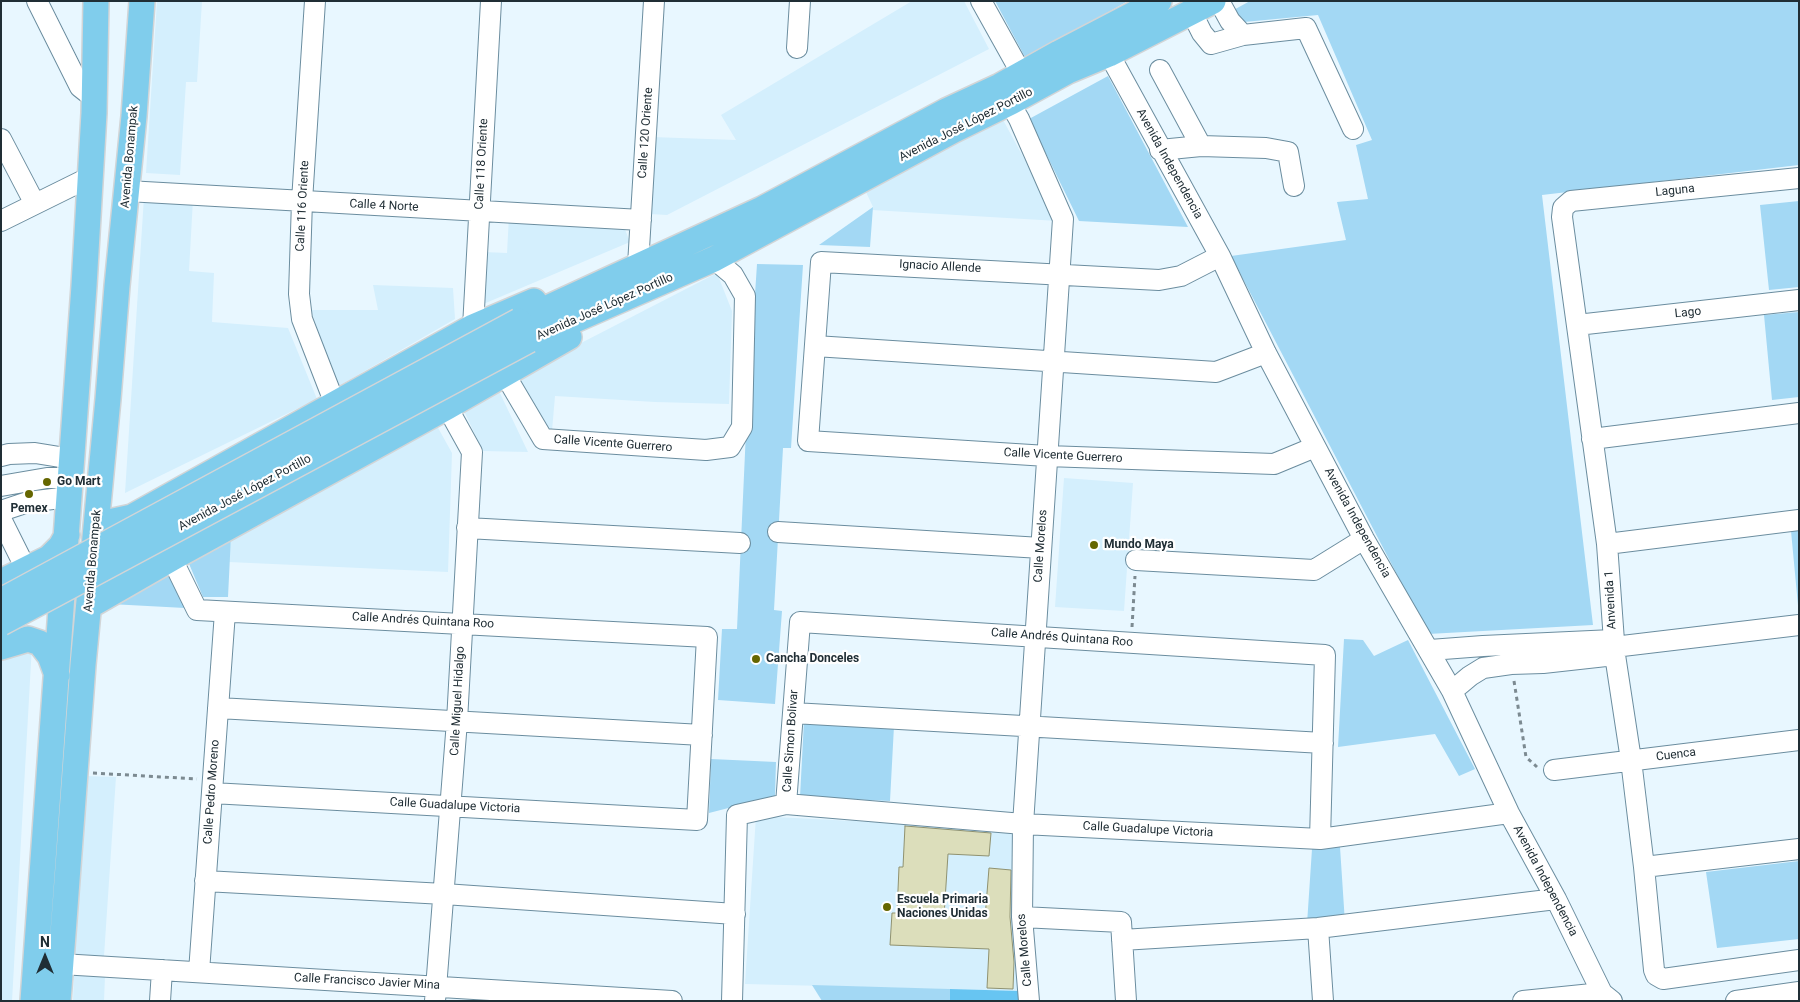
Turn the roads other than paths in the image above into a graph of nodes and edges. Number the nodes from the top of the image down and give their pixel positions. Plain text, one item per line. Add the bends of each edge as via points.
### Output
1 (36, 1) edge
2 (96, 1) edge
3 (142, 1) edge
4 (315, 1) edge
5 (491, 1) edge
6 (654, 1) edge
7 (800, 1) edge
8 (981, 1) edge
9 (1159, 1) edge
10 (1214, 1) edge
11 (1219, 1) edge
12 (1192, 14) junction
13 (1243, 35) junction
14 (797, 48) dead end
15 (1109, 54) junction
16 (1160, 70) dead end
17 (1016, 88) junction
18 (94, 98) junction
19 (1353, 129) dead end
20 (1, 139) edge
21 (1201, 146) junction
22 (1160, 150) junction
23 (90, 177) junction
24 (1799, 178) edge
25 (1294, 186) dead end
26 (127, 192) junction
27 (302, 201) junction
28 (36, 204) junction
29 (479, 211) junction
30 (1562, 217) joint
31 (641, 220) junction
32 (1, 221) edge
33 (1220, 256) junction
34 (714, 259) junction
35 (638, 265) junction
36 (1060, 273) junction
37 (84, 286) junction
38 (116, 286) junction
39 (654, 286) junction
40 (1799, 300) edge
41 (1577, 325) junction
42 (472, 327) junction
43 (524, 330) junction
44 (815, 346) junction
45 (1266, 353) junction
46 (1054, 360) junction
47 (504, 374) junction
48 (335, 404) junction
49 (447, 407) junction
50 (1799, 413) edge
51 (1592, 439) junction
52 (1315, 447) junction
53 (1, 456) edge
54 (1047, 456) junction
55 (71, 478) junction
56 (1, 486) edge
57 (154, 505) junction
58 (1, 511) edge
59 (1, 519) edge
60 (97, 520) junction
61 (1799, 520) edge
62 (466, 528) junction
63 (778, 532) dead end
64 (67, 535) junction
65 (1364, 539) junction
66 (740, 543) dead end
67 (1608, 544) junction
68 (1041, 548) junction
69 (174, 557) junction
70 (1136, 560) road end
71 (26, 569) junction
72 (1, 582) edge
73 (1, 595) edge
74 (1, 601) edge
75 (89, 606) junction
76 (225, 612) junction
77 (800, 622) joint
78 (462, 623) junction
79 (1799, 625) edge
80 (1035, 637) junction
81 (2, 639) edge
82 (1614, 647) junction
83 (1430, 650) junction
84 (57, 675) junction
85 (1452, 691) junction
86 (218, 708) junction
87 (793, 713) junction
88 (457, 721) junction
89 (1029, 727) junction
90 (702, 735) junction
91 (1799, 740) edge
92 (1323, 743) junction
93 (1631, 760) junction
94 (1554, 770) road end
95 (212, 787) junction
96 (786, 804) junction
97 (451, 806) junction
98 (1509, 813) junction
99 (1023, 824) junction
100 (1320, 839) junction
101 (1799, 849) edge
102 (1644, 867) junction
103 (205, 881) junction
104 (444, 894) junction
105 (1556, 899) junction
106 (735, 914) junction
107 (1022, 917) junction
108 (1318, 928) junction
109 (1122, 940) junction
110 (1799, 960) edge
111 (61, 964) junction
112 (162, 970) junction
113 (199, 972) junction
114 (1799, 992) edge
115 (436, 993) edge
116 (1607, 997) edge
117 (33, 1001) edge
118 (58, 1001) edge
119 (160, 1001) edge
120 (672, 1001) edge
121 (732, 1001) edge
122 (1029, 1001) edge
123 (1126, 1001) edge
124 (1323, 1001) edge
125 (1523, 1001) edge
126 (1736, 1001) edge

1 - 18 street via 80,87
2 - 18 main road
3 - 26 main road, Avenida Bonampak
4 - 27 street, Calle 116 Oriente
5 - 29 street, Calle 118 Oriente
6 - 31 street, Calle 120 Oriente
7 - 14 street
8 - 17 street, Calle Morelos
9 - 17 main road, Avenida José López Portillo via 1059,53
10 - 12 main road, Avenida José López Portillo
11 - 13 street via 1230,21
12 - 13 street via 1211,44
12 - 15 main road, Avenida José López Portillo
13 - 19 street via 1306,28
15 - 17 main road, Avenida José López Portillo
15 - 22 street, Avenida Independencia
16 - 21 street
17 - 34 main road, Avenida José López Portillo via 954,130
17 - 35 main road, Avenida José López Portillo via 946,111 762,209
17 - 36 street, Calle Morelos via 1063,219
18 - 23 main road
20 - 28 street
21 - 22 street
21 - 25 street via 1288,152
22 - 33 street, Avenida Independencia
23 - 28 street
23 - 37 main road
24 - 30 street, Laguna via 1571,201 1563,208
26 - 27 street, Calle 4 Norte
26 - 38 main road, Avenida Bonampak
27 - 29 street, Calle 4 Norte
27 - 48 street, Calle 116 Oriente via 299,294 302,319
28 - 32 street
29 - 31 street, Calle 4 Norte
29 - 42 street, Calle 118 Oriente
30 - 41 street, Anvenida 1
31 - 35 street, Calle 120 Oriente
33 - 36 street, Ignacio Allende via 1182,276 1159,280
33 - 45 street, Avenida Independencia
34 - 39 main road, Avenida José López Portillo
34 - 47 street, Calle Vicente Guerrero via 733,275 745,296 742,427 730,447 706,450 543,439
35 - 42 main road via 540,298
35 - 43 main road, Avenida José López Portillo
36 - 44 street, Ignacio Allende via 822,262
36 - 46 street, Calle Morelos
37 - 38 main road via 91,282
37 - 55 main road
38 - 60 main road, Avenida Bonampak
39 - 43 main road, Avenida José López Portillo
39 - 47 main road
40 - 41 street, Lago
41 - 51 street, Anvenida 1
42 - 48 main road
43 - 74 main road, Avenida José López Portillo, bridge
43 - 81 main road, Avenida José López Portillo, bridge
44 - 46 street
44 - 54 street, Calle Vicente Guerrero via 808,442
45 - 46 street via 1216,372
45 - 52 street, Avenida Independencia
46 - 54 street, Calle Morelos
47 - 49 main road
48 - 57 main road
49 - 62 street, Calle Miguel Hidalgo via 472,452
49 - 69 main road
50 - 51 street
51 - 67 street, Anvenida 1
52 - 54 street, Calle Vicente Guerrero via 1274,464
52 - 65 street, Avenida Independencia
53 - 55 street via 36,453
54 - 68 street, Calle Morelos
55 - 56 street via 47,478
55 - 58 street via 28,502
55 - 64 main road
57 - 60 main road via 126,518 108,522
57 - 69 main road via 147,514 147,538 154,548
59 - 71 street
60 - 75 main road, Avenida Bonampak
61 - 67 street
62 - 66 street
62 - 78 street, Calle Miguel Hidalgo
63 - 68 street
64 - 71 main road via 48,558
64 - 84 main road
65 - 70 street via 1314,570
65 - 83 street, Avenida Independencia
67 - 82 street, Anvenida 1
68 - 80 street, Calle Morelos
69 - 75 main road
69 - 76 street, Calle Andrés Quintana Roo via 197,610
71 - 72 main road
73 - 81 main road via 10,600 19,615 17,633 12,641
75 - 111 main road, Avenida Bonampak
76 - 78 street, Calle Andrés Quintana Roo
76 - 86 street, Calle Pedro Moreno
77 - 80 street, Calle Andrés Quintana Roo
77 - 87 street, Calle Simon Bolivar
78 - 88 street, Calle Miguel Hidalgo
78 - 90 street, Calle Andrés Quintana Roo via 707,637
79 - 82 street
80 - 89 street, Calle Morelos
80 - 92 street, Calle Andrés Quintana Roo via 1325,655
81 - 84 main road via 28,639 40,643 50,656
82 - 83 street via 1483,646
82 - 85 street via 1543,663 1483,668
82 - 93 street, Anvenida 1
83 - 85 street, Avenida Independencia
84 - 117 main road
85 - 98 street, Avenida Independencia
86 - 88 street
86 - 95 street, Calle Pedro Moreno
87 - 89 street
87 - 96 street, Calle Simon Bolivar
88 - 90 street
88 - 97 street, Calle Miguel Hidalgo
89 - 92 street
89 - 99 street, Calle Morelos
90 - 97 street, Calle Guadalupe Victoria via 698,820
91 - 93 street, Cuenca
92 - 100 street
93 - 94 street, Cuenca
93 - 102 street, Anvenida 1
95 - 97 street, Calle Guadalupe Victoria
95 - 103 street, Calle Pedro Moreno
96 - 99 street, Calle Guadalupe Victoria
96 - 106 street, Calle Simon Bolivar via 737,815
97 - 104 street, Calle Miguel Hidalgo
98 - 100 street, Calle Guadalupe Victoria
98 - 105 street, Avenida Independencia
99 - 100 street, Calle Guadalupe Victoria
99 - 107 street, Calle Morelos
101 - 102 street
102 - 110 street, Anvenida 1 via 1656,975 1663,979
103 - 104 street
103 - 113 street, Calle Pedro Moreno
104 - 106 street
104 - 115 street, Calle Miguel Hidalgo
105 - 108 street
105 - 116 street, Avenida Independencia
106 - 121 street, Calle Simon Bolivar
107 - 109 street via 1121,922
107 - 122 street, Calle Morelos
108 - 109 street
108 - 124 street
109 - 123 street
111 - 112 street, Calle Francisco Javier Mina
111 - 118 main road, Avenida Bonampak
112 - 113 street, Calle Francisco Javier Mina
112 - 119 street
113 - 115 street, Calle Francisco Javier Mina
114 - 126 street
115 - 120 street, Calle Francisco Javier Mina
116 - 125 street

